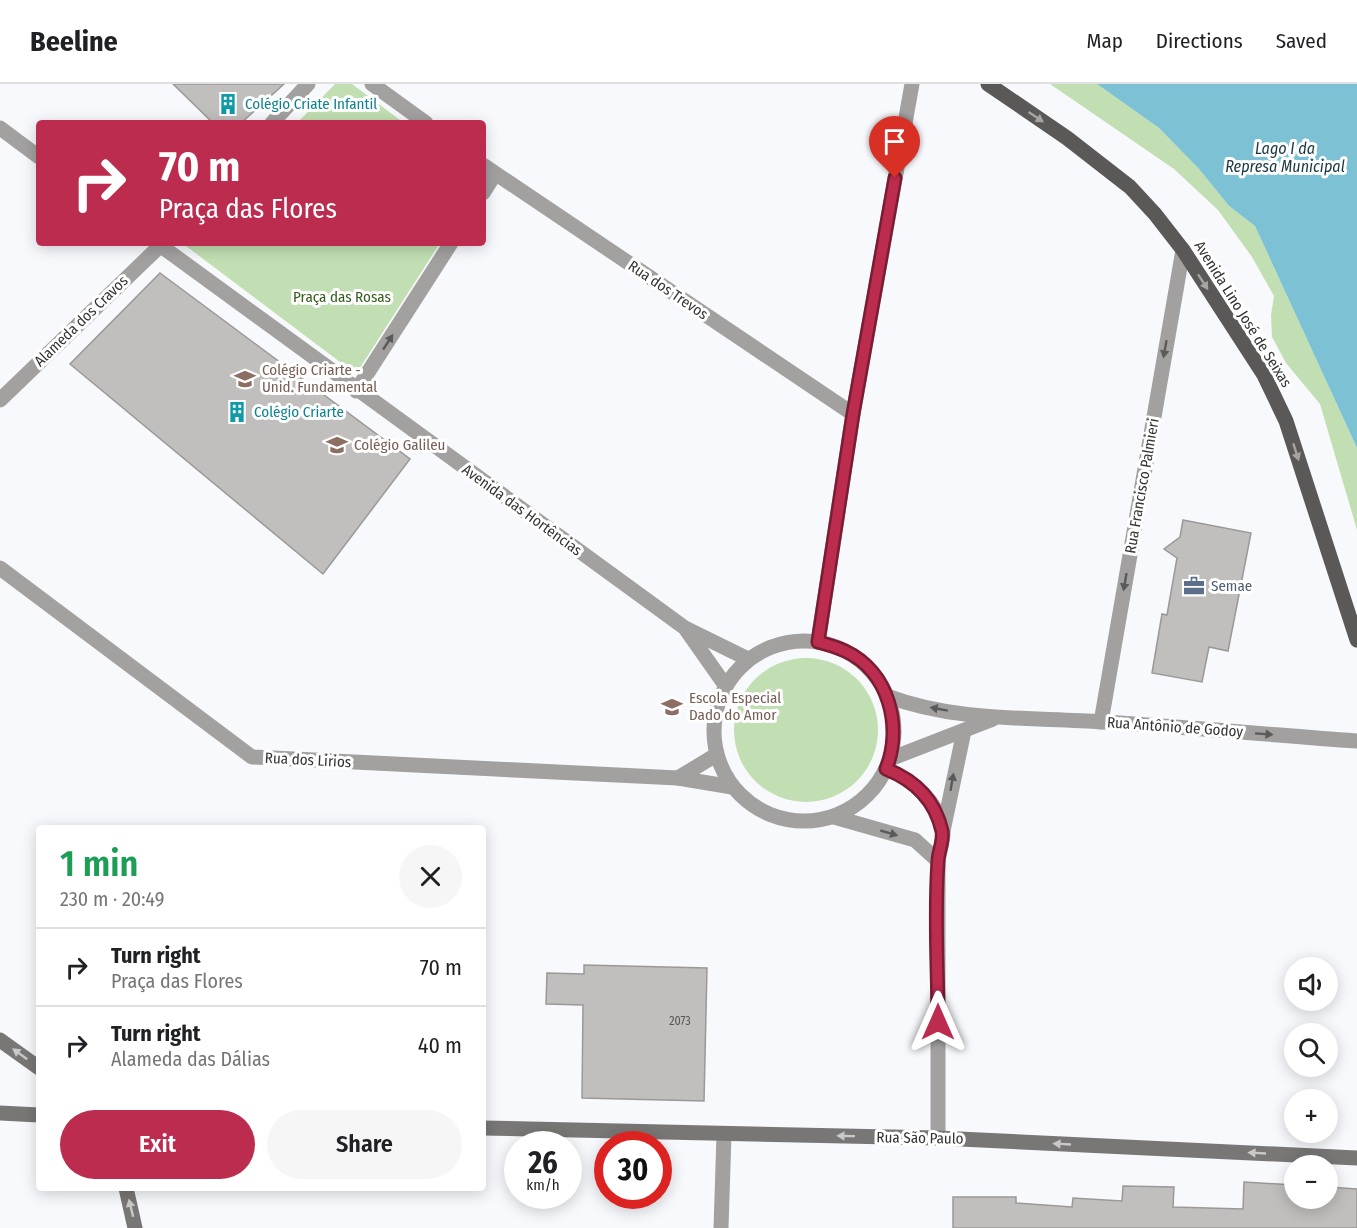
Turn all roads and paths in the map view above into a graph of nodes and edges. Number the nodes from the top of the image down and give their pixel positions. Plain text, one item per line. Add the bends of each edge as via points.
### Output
1 (308, 84) edge
2 (372, 84) edge
3 (912, 84) edge
4 (988, 84) edge
5 (275, 120) edge
6 (422, 120) edge
7 (0, 128) edge
8 (36, 155) edge
9 (489, 170) edge
10 (158, 246) edge
11 (163, 246) edge
12 (449, 246) edge
13 (1183, 250) junction
14 (356, 391) junction
15 (0, 400) edge
16 (853, 414) junction
17 (0, 568) edge
18 (685, 628) junction
19 (1357, 640) edge
20 (818, 642) junction
21 (748, 659) junction
22 (725, 685) junction
23 (887, 696) junction
24 (993, 719) junction
25 (1101, 722) junction
26 (964, 732) junction
27 (1357, 741) edge
28 (716, 755) junction
29 (888, 764) junction
30 (678, 778) junction
31 (732, 787) junction
32 (834, 817) junction
33 (943, 834) junction
34 (938, 861) junction
35 (0, 1040) edge
36 (36, 1066) edge
37 (0, 1113) edge
38 (36, 1115) edge
39 (486, 1128) edge
40 (724, 1135) junction
41 (939, 1138) junction
42 (1357, 1158) edge
43 (127, 1191) edge
44 (135, 1228) edge
45 (721, 1228) edge

1 - 5 street
2 - 6 street
3 - 16 street
4 -> 13 main road, Avenida Lino José de Seixas via 1130,187
7 - 8 street
9 - 16 street, Rua dos Trevos
10 - 15 street, Alameda dos Cravos
11 - 14 street, Avenida das Hortências
14 -> 12 street
13 -> 19 main road, Avenida Lino José de Seixas via 1264,375 1286,421
13 -> 25 street, Rua Francisco Palmieri
14 - 18 street, Avenida das Hortências
16 - 20 street
17 - 30 street, Rua dos Lirios via 252,757
18 - 21 street, Avenida das Hortências
18 - 22 street, Avenida das Hortências
20 - 21 street via 793,641
20 - 23 street via 846,651 870,670
21 - 22 street
22 - 28 street via 715,719
24 -> 23 street, Rua Antônio de Godoy
23 - 29 street via 894,738
24 - 25 street, Rua Antônio de Godoy
24 - 26 street, Rua Antônio de Godoy
25 -> 27 street, Rua Antônio de Godoy
26 - 29 street, Rua Antônio de Godoy
33 -> 26 street
28 - 30 street
28 - 31 street
29 - 32 street via 873,789 856,806
29 - 33 street via 921,790 933,807
30 - 31 street, Rua dos Lirios
31 - 32 street via 753,806 778,818 806,822
32 -> 34 street via 915,840
33 - 34 street
34 - 41 street
36 -> 35 main road
37 - 38 main road
39 - 40 main road, Rua São Paulo
41 -> 40 main road, Rua São Paulo
40 - 45 street
42 -> 41 main road, Rua São Paulo
44 -> 43 main road

